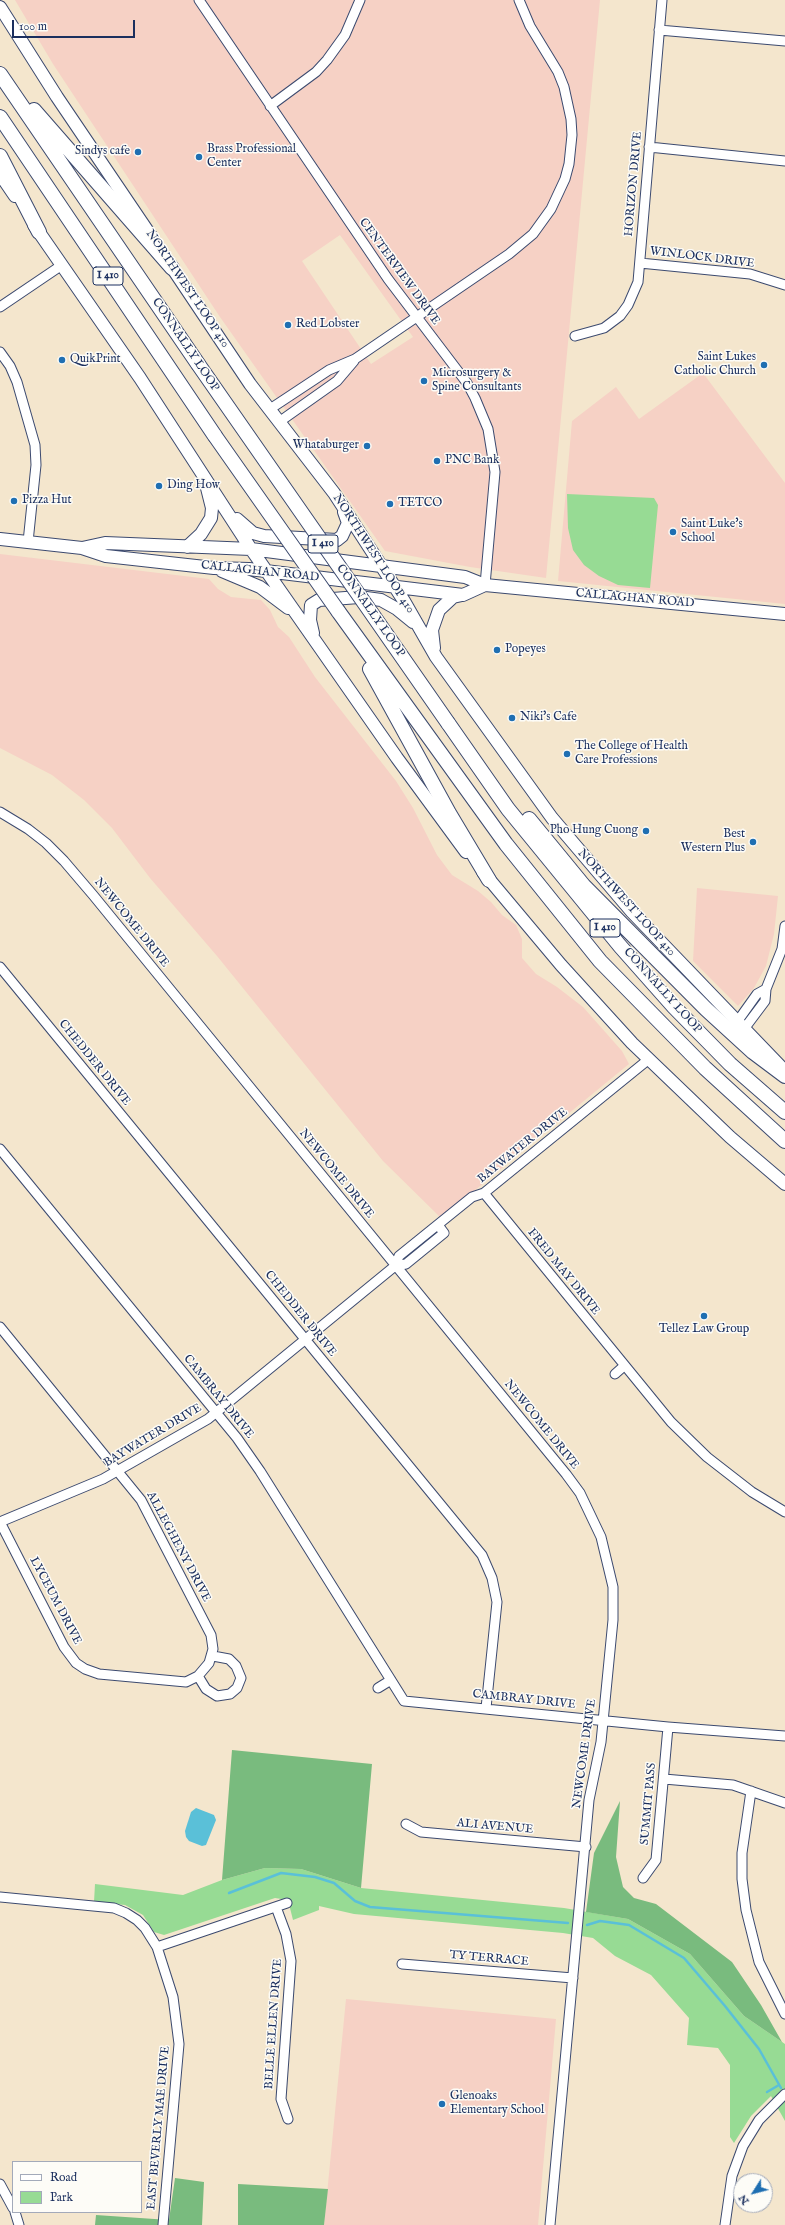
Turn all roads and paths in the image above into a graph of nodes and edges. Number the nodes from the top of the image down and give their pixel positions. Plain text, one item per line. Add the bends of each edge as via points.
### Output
1 (199, 0) edge
2 (360, 0) edge
3 (519, 0) edge
4 (662, 0) edge
5 (0, 7) edge
6 (659, 30) junction
7 (785, 42) edge
8 (0, 70) edge
9 (0, 74) edge
10 (270, 106) junction
11 (0, 117) edge
12 (649, 147) junction
13 (0, 156) edge
14 (785, 161) edge
15 (0, 174) edge
16 (39, 232) junction
17 (640, 262) junction
18 (62, 265) junction
19 (172, 268) junction
20 (785, 285) edge
21 (0, 307) edge
22 (416, 318) junction
23 (575, 336) dead end
24 (0, 352) edge
25 (356, 359) junction
26 (270, 409) junction
27 (279, 422) junction
28 (204, 475) junction
29 (334, 493) junction
30 (227, 511) junction
31 (0, 539) edge
32 (28, 542) junction
33 (188, 547) junction
34 (82, 548) junction
35 (252, 549) junction
36 (214, 568) junction
37 (383, 568) junction
38 (267, 571) junction
39 (485, 585) junction
40 (395, 588) junction
41 (463, 595) junction
42 (338, 611) junction
43 (785, 614) edge
44 (300, 619) junction
45 (420, 628) junction
46 (316, 642) junction
47 (436, 657) junction
48 (448, 723) junction
49 (0, 812) edge
50 (489, 880) junction
51 (785, 926) edge
52 (0, 967) edge
53 (741, 1026) junction
54 (649, 1059) junction
55 (785, 1070) edge
56 (785, 1076) edge
57 (785, 1112) edge
58 (785, 1141) edge
59 (0, 1148) edge
60 (785, 1184) edge
61 (484, 1193) junction
62 (438, 1225) junction
63 (430, 1231) junction
64 (437, 1239) junction
65 (395, 1266) junction
66 (0, 1327) edge
67 (304, 1339) junction
68 (624, 1366) junction
69 (615, 1374) dead end
70 (216, 1412) junction
71 (118, 1471) junction
72 (785, 1512) edge
73 (0, 1522) edge
74 (211, 1660) junction
75 (198, 1676) junction
76 (391, 1680) junction
77 (378, 1688) dead end
78 (486, 1708) junction
79 (603, 1720) junction
80 (668, 1728) junction
81 (785, 1736) edge
82 (664, 1779) junction
83 (751, 1791) junction
84 (785, 1803) edge
85 (406, 1824) dead end
86 (586, 1847) junction
87 (643, 1878) dead end
88 (0, 1897) edge
89 (287, 1904) dead end
90 (276, 1907) junction
91 (157, 1947) junction
92 (402, 1964) dead end
93 (573, 1978) junction
94 (785, 2014) edge
95 (785, 2094) edge
96 (288, 2119) dead end
97 (0, 2184) edge
98 (12, 2206) edge
99 (15, 2213) edge
100 (19, 2225) edge
101 (163, 2225) edge
102 (550, 2225) edge
103 (724, 2225) edge

1 - 10 street, CENTERVIEW DRIVE
2 - 10 street via 345,35 327,60 316,72
3 - 22 street via 530,26 558,72 568,103 572,135 564,179 551,209 522,245
4 - 6 street, HORIZON DRIVE
5 - 19 main road, NORTHWEST LOOP 410
6 - 7 street
6 - 12 street, HORIZON DRIVE
8 - 19 highway
9 - 48 highway, CONNALLY LOOP / I 410, bridge
10 - 22 street, CENTERVIEW DRIVE
11 - 42 highway, CONNALLY LOOP / I 410, bridge via 215,436
12 - 14 street
12 - 17 street, HORIZON DRIVE
13 - 16 highway
15 - 16 main road
16 - 18 main road
17 - 20 street, WINLOCK DRIVE via 750,274
17 - 23 street, HORIZON DRIVE via 634,293 620,316 604,328
18 - 21 street
18 - 28 main road
19 - 26 main road, NORTHWEST LOOP 410
22 - 25 street
22 - 39 street, CENTERVIEW DRIVE via 467,383 488,429 495,472
24 - 32 street via 17,382 35,445 36,465
25 - 26 street via 329,370
25 - 27 street via 337,381
26 - 27 main road, NORTHWEST LOOP 410
27 - 29 main road, NORTHWEST LOOP 410
28 - 30 main road
28 - 33 main road via 212,508 211,518 201,534
29 - 30 main road via 348,523 342,536 337,540 264,536 253,533
29 - 37 main road, NORTHWEST LOOP 410
30 - 35 main road
31 - 32 main road, CALLAGHAN ROAD
32 - 34 main road, CALLAGHAN ROAD
33 - 34 main road, CALLAGHAN ROAD via 105,543
33 - 35 main road, CALLAGHAN ROAD
34 - 36 main road, CALLAGHAN ROAD via 106,556
35 - 37 main road, CALLAGHAN ROAD
35 - 38 main road
36 - 38 main road, CALLAGHAN ROAD
36 - 44 main road via 260,587 277,598
37 - 39 main road, CALLAGHAN ROAD via 465,578
37 - 40 main road, NORTHWEST LOOP 410
38 - 40 main road, CALLAGHAN ROAD
38 - 44 main road
39 - 41 main road, CALLAGHAN ROAD
39 - 43 main road, CALLAGHAN ROAD
40 - 41 main road, CALLAGHAN ROAD
40 - 45 main road, NORTHWEST LOOP 410
41 - 47 main road via 453,597 445,603 435,619 432,640
42 - 50 highway
42 - 58 highway, CONNALLY LOOP / I 410 via 506,844 600,961 705,1068
44 - 46 main road
45 - 46 main road via 397,609 381,600 359,597 319,600 314,601 310,612
45 - 47 main road, NORTHWEST LOOP 410
46 - 50 main road via 430,805
47 - 53 main road, NORTHWEST LOOP 410 via 490,734 575,846 632,912
48 - 56 highway via 584,886 706,1008 753,1052
48 - 57 highway, CONNALLY LOOP / I 410 via 508,809 620,946 674,1007 730,1064
49 - 65 street, NEWCOME DRIVE via 28,829 64,861
50 - 54 main road via 561,965
51 - 53 street via 778,963 766,989 765,1001
52 - 67 street, CHEDDER DRIVE
53 - 55 main road, NORTHWEST LOOP 410
54 - 60 main road via 730,1137
54 - 61 street, BAYWATER DRIVE
59 - 70 street, CAMBRAY DRIVE
61 - 62 street, BAYWATER DRIVE via 472,1197
61 - 68 street, FRED MAY DRIVE
62 - 63 street, BAYWATER DRIVE
62 - 64 street, BAYWATER DRIVE via 444,1233
63 - 64 street
63 - 65 street, BAYWATER DRIVE via 399,1256
64 - 65 street, BAYWATER DRIVE via 406,1264
65 - 67 street, BAYWATER DRIVE
65 - 79 street, NEWCOME DRIVE via 566,1474 592,1516 608,1560 613,1587 613,1620
66 - 71 street, ALLEGHENY DRIVE
67 - 70 street, BAYWATER DRIVE
67 - 78 street, CHEDDER DRIVE via 477,1548 488,1566 497,1602
68 - 69 street
68 - 72 street, FRED MAY DRIVE via 671,1422 707,1457 752,1492
70 - 71 street, BAYWATER DRIVE via 197,1426
70 - 76 street, CAMBRAY DRIVE via 260,1471
71 - 73 street, BAYWATER DRIVE
71 - 74 street, ALLEGHENY DRIVE via 141,1500 211,1635
73 - 75 street, LYCEUM DRIVE via 64,1647 76,1664 107,1675 181,1682
74 - 75 street
74 - 75 street via 229,1659 236,1666 241,1678 237,1688 230,1694 217,1696 206,1689
76 - 77 street
76 - 78 street, CAMBRAY DRIVE via 404,1702
78 - 79 street, CAMBRAY DRIVE
79 - 80 street, CAMBRAY DRIVE
79 - 86 street, NEWCOME DRIVE via 589,1800
80 - 81 street, CAMBRAY DRIVE
80 - 82 street, SUMMIT PASS
82 - 83 street via 733,1785
82 - 87 street, SUMMIT PASS via 656,1860
83 - 84 street
83 - 94 street via 742,1853 746,1910 760,1962
85 - 86 street, ALI AVENUE via 421,1832
86 - 93 street, NEWCOME DRIVE
88 - 91 street, EAST BEVERLY MAE DRIVE via 114,1908 126,1913 145,1928
89 - 90 street
90 - 91 street
90 - 96 street, BELLE ELLEN DRIVE via 286,1934 291,1961 281,2099
91 - 101 street, EAST BEVERLY MAE DRIVE via 173,1997 179,2044
92 - 93 street, TY TERRACE
93 - 102 street, NEWCOME DRIVE
95 - 103 street via 759,2120 743,2146 732,2176
97 - 98 street
99 - 100 street

